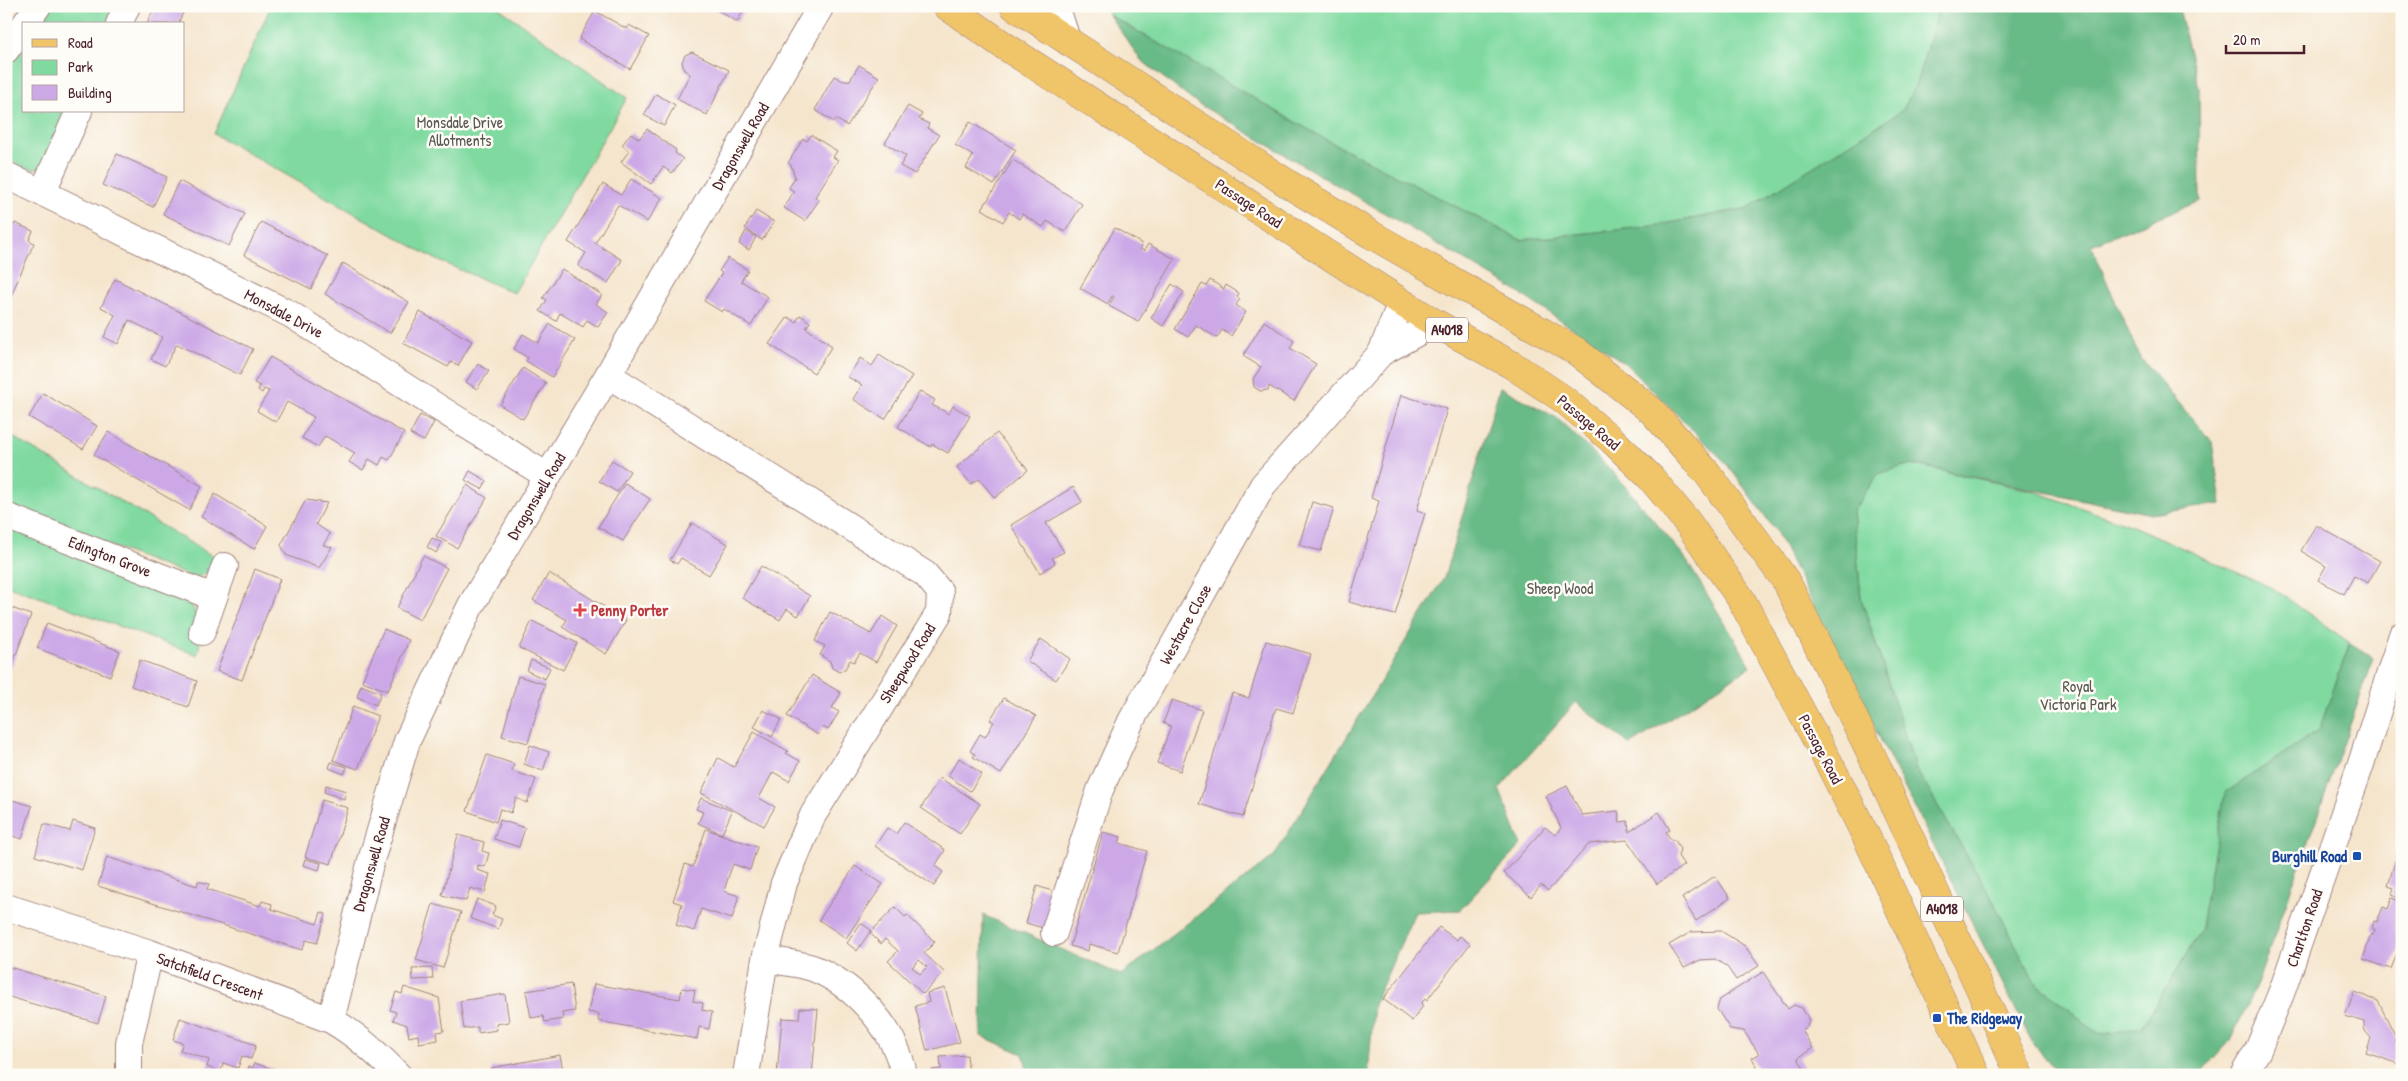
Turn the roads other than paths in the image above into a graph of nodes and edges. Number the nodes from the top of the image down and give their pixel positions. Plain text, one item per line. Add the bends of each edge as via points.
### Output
1 (38, 6) edge
2 (127, 6) edge
3 (821, 6) edge
4 (947, 6) edge
5 (1014, 6) edge
6 (1056, 6) edge
7 (26, 22) edge
8 (120, 22) edge
9 (22, 28) edge
10 (1068, 42) junction
11 (6, 50) edge
12 (79, 112) edge
13 (6, 175) edge
14 (42, 192) junction
15 (1401, 302) junction
16 (1435, 323) junction
17 (1380, 353) junction
18 (608, 375) junction
19 (547, 476) junction
20 (6, 516) edge
21 (225, 566) dead end
22 (213, 597) junction
23 (202, 632) dead end
24 (2402, 635) edge
25 (6, 907) edge
26 (1054, 933) dead end
27 (150, 953) junction
28 (765, 959) junction
29 (331, 1020) junction
30 (2246, 1074) edge
31 (129, 1075) edge
32 (398, 1075) edge
33 (746, 1075) edge
34 (904, 1075) edge
35 (1976, 1075) edge
36 (2020, 1075) edge

1 - 7 street
2 - 8 street
3 - 18 street, Dragonswell Road
4 - 15 main road, Passage Road / A4018
5 - 10 main road, A4018
6 - 10 street
9 - 11 street
10 - 36 main road, A4018 via 1364,230 1576,351 1652,411 1708,474 1786,581 1866,743
12 - 14 street
13 - 14 street, Monsdale Drive
14 - 19 street, Monsdale Drive via 290,314
15 - 16 main road, Passage Road / A4018
15 - 17 street, Westacre Close
16 - 17 street, Westacre Close
16 - 35 main road, Passage Road / A4018 via 1512,365 1563,399 1651,478 1688,523 1741,599 1831,767
17 - 26 street, Westacre Close via 1293,449 1258,493 1131,721 1100,790
18 - 19 street, Dragonswell Road
18 - 28 street, Sheepwood Road via 925,574 940,592 939,613 813,815 784,883
19 - 29 street, Dragonswell Road via 470,607 408,741 370,864
20 - 22 street, Edington Grove
21 - 22 street
22 - 23 street
24 - 30 street, Charlton Road via 2282,991
25 - 27 street, Satchfield Crescent
27 - 29 street, Satchfield Crescent
27 - 31 street via 129,1043
28 - 33 street, Sheepwood Road
28 - 34 street via 814,968 842,984 868,1007 886,1030
29 - 32 street, Satchfield Crescent via 378,1054

